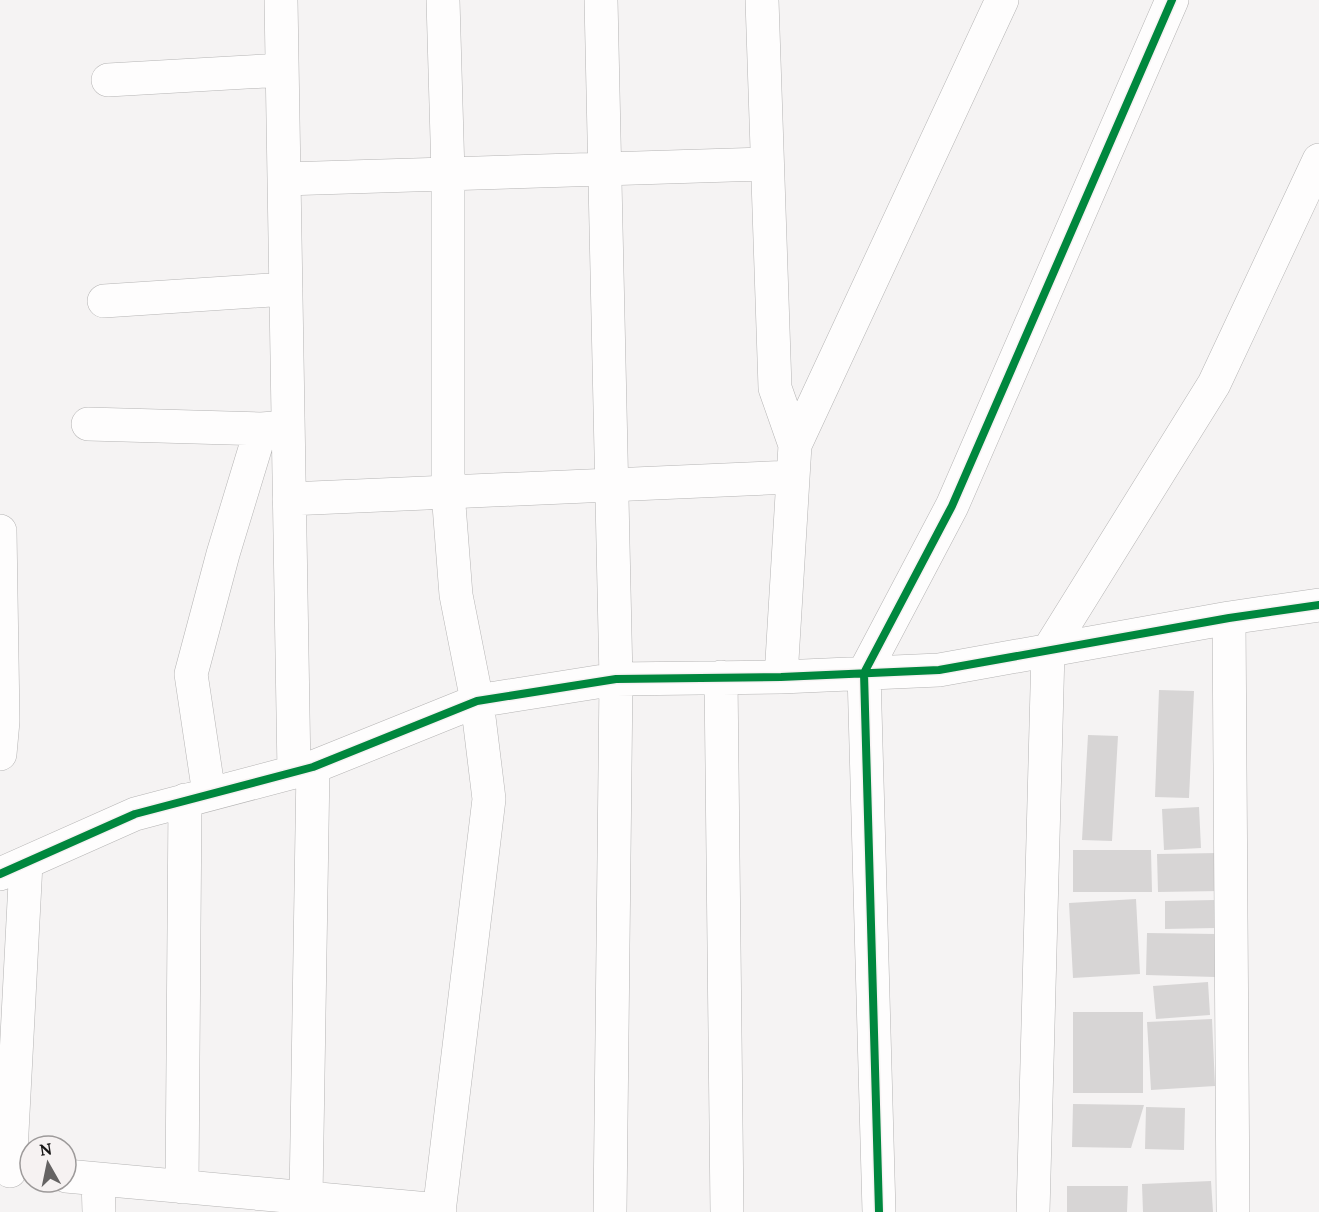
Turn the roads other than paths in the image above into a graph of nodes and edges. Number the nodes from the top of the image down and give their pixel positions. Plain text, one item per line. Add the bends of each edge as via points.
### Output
1 (281, 0) edge
2 (443, 0) edge
3 (601, 0) edge
4 (762, 0) edge
5 (1002, 0) edge
6 (1172, 0) edge
7 (282, 70) junction
8 (108, 80) dead end
9 (1319, 160) edge
10 (767, 164) junction
11 (606, 170) junction
12 (448, 174) junction
13 (284, 179) junction
14 (286, 289) junction
15 (104, 301) dead end
16 (88, 424) dead end
17 (275, 428) junction
18 (795, 445) junction
19 (793, 477) junction
20 (610, 485) junction
21 (448, 492) junction
22 (289, 499) junction
23 (0, 531) edge
24 (1319, 605) edge
25 (1, 616) edge
26 (1229, 618) junction
27 (1048, 651) junction
28 (864, 673) junction
29 (721, 677) junction
30 (781, 677) junction
31 (616, 679) junction
32 (477, 701) junction
33 (2, 722) edge
34 (0, 754) edge
35 (304, 770) junction
36 (197, 797) junction
37 (13, 868) edge
38 (13, 1172) edge
39 (78, 1177) edge
40 (98, 1179) junction
41 (182, 1187) junction
42 (306, 1198) junction
43 (440, 1211) edge
44 (99, 1212) edge
45 (610, 1212) edge
46 (727, 1212) edge
47 (879, 1212) edge
48 (1033, 1212) edge
49 (1233, 1212) edge

1 - 7 street
2 - 12 street
3 - 11 street
4 - 10 street
5 - 18 street
6 - 28 street via 952,506
7 - 8 street
7 - 13 street
9 - 27 street via 1214,384
10 - 11 street
10 - 18 street via 775,388
11 - 12 street
11 - 20 street
12 - 13 street
12 - 21 street
13 - 14 street
14 - 15 street
14 - 17 street
16 - 17 street
17 - 22 street
17 - 36 street via 223,554 191,674
18 - 19 street
19 - 20 street
19 - 30 street
20 - 21 street
20 - 31 street
21 - 22 street
21 - 32 street via 456,595
22 - 35 street
23 - 25 street
24 - 26 street
25 - 33 street
26 - 27 street
26 - 49 street
27 - 28 street via 939,670
27 - 48 street
28 - 30 street
28 - 47 street
29 - 30 street
29 - 31 street
29 - 46 street
31 - 32 street
31 - 45 street
32 - 35 street
32 - 43 street via 489,799
33 - 34 street
35 - 36 street
35 - 42 street
36 - 37 street via 135,814
36 - 41 street
37 - 38 street
39 - 40 street
40 - 41 street
40 - 44 street
41 - 42 street
42 - 43 street

